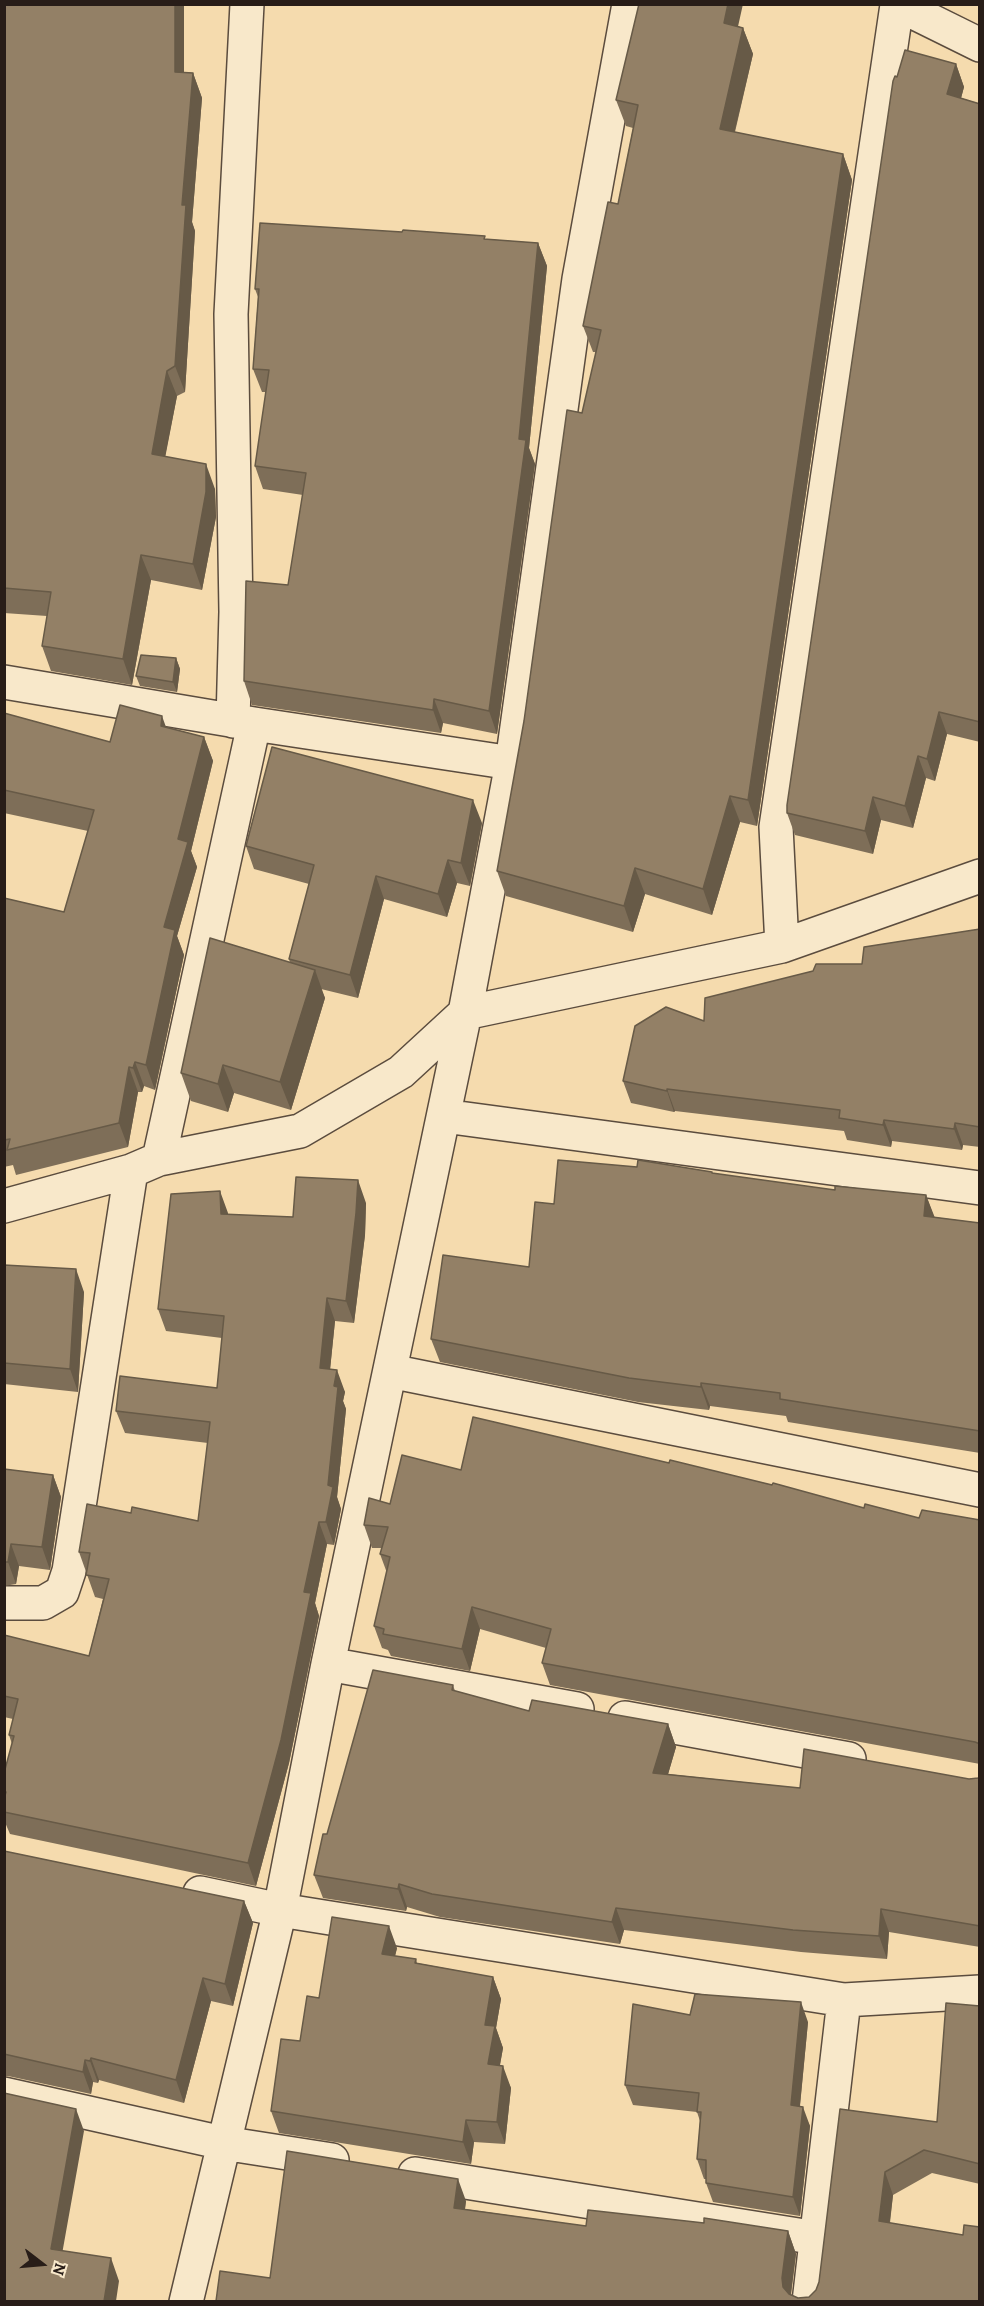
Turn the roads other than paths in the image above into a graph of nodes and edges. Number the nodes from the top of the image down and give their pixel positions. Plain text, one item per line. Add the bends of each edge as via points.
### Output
1 (247, 4) edge
2 (629, 4) edge
3 (897, 5) edge
4 (980, 45) edge
5 (4, 682) edge
6 (244, 722) junction
7 (512, 763) junction
8 (980, 876) edge
9 (782, 946) junction
10 (465, 1013) junction
11 (444, 1116) junction
12 (145, 1165) junction
13 (980, 1188) edge
14 (4, 1206) edge
15 (390, 1371) junction
16 (980, 1490) edge
17 (4, 1603) edge
18 (328, 1664) junction
19 (875, 1764) edge
20 (177, 1888) edge
21 (280, 1910) junction
22 (980, 1992) edge
23 (844, 2000) junction
24 (4, 2094) edge
25 (223, 2143) junction
26 (817, 2238) junction
27 (186, 2301) edge
28 (809, 2301) edge

1 - 6 street via 231,314 236,612
2 - 7 street via 579,279
3 - 4 street
3 - 9 street via 776,827
5 - 6 street
6 - 7 street
6 - 12 street
7 - 10 street
8 - 9 street
9 - 10 street
10 - 11 street
10 - 12 street via 402,1072 300,1131
11 - 13 street
11 - 15 street
12 - 14 street
12 - 17 street via 69,1571 62,1592 43,1603
15 - 16 street
15 - 18 street
18 - 19 street
18 - 21 street
20 - 21 street
21 - 23 street
21 - 25 street
22 - 23 street
23 - 26 street
24 - 25 street
25 - 26 street
25 - 27 street
26 - 28 street

